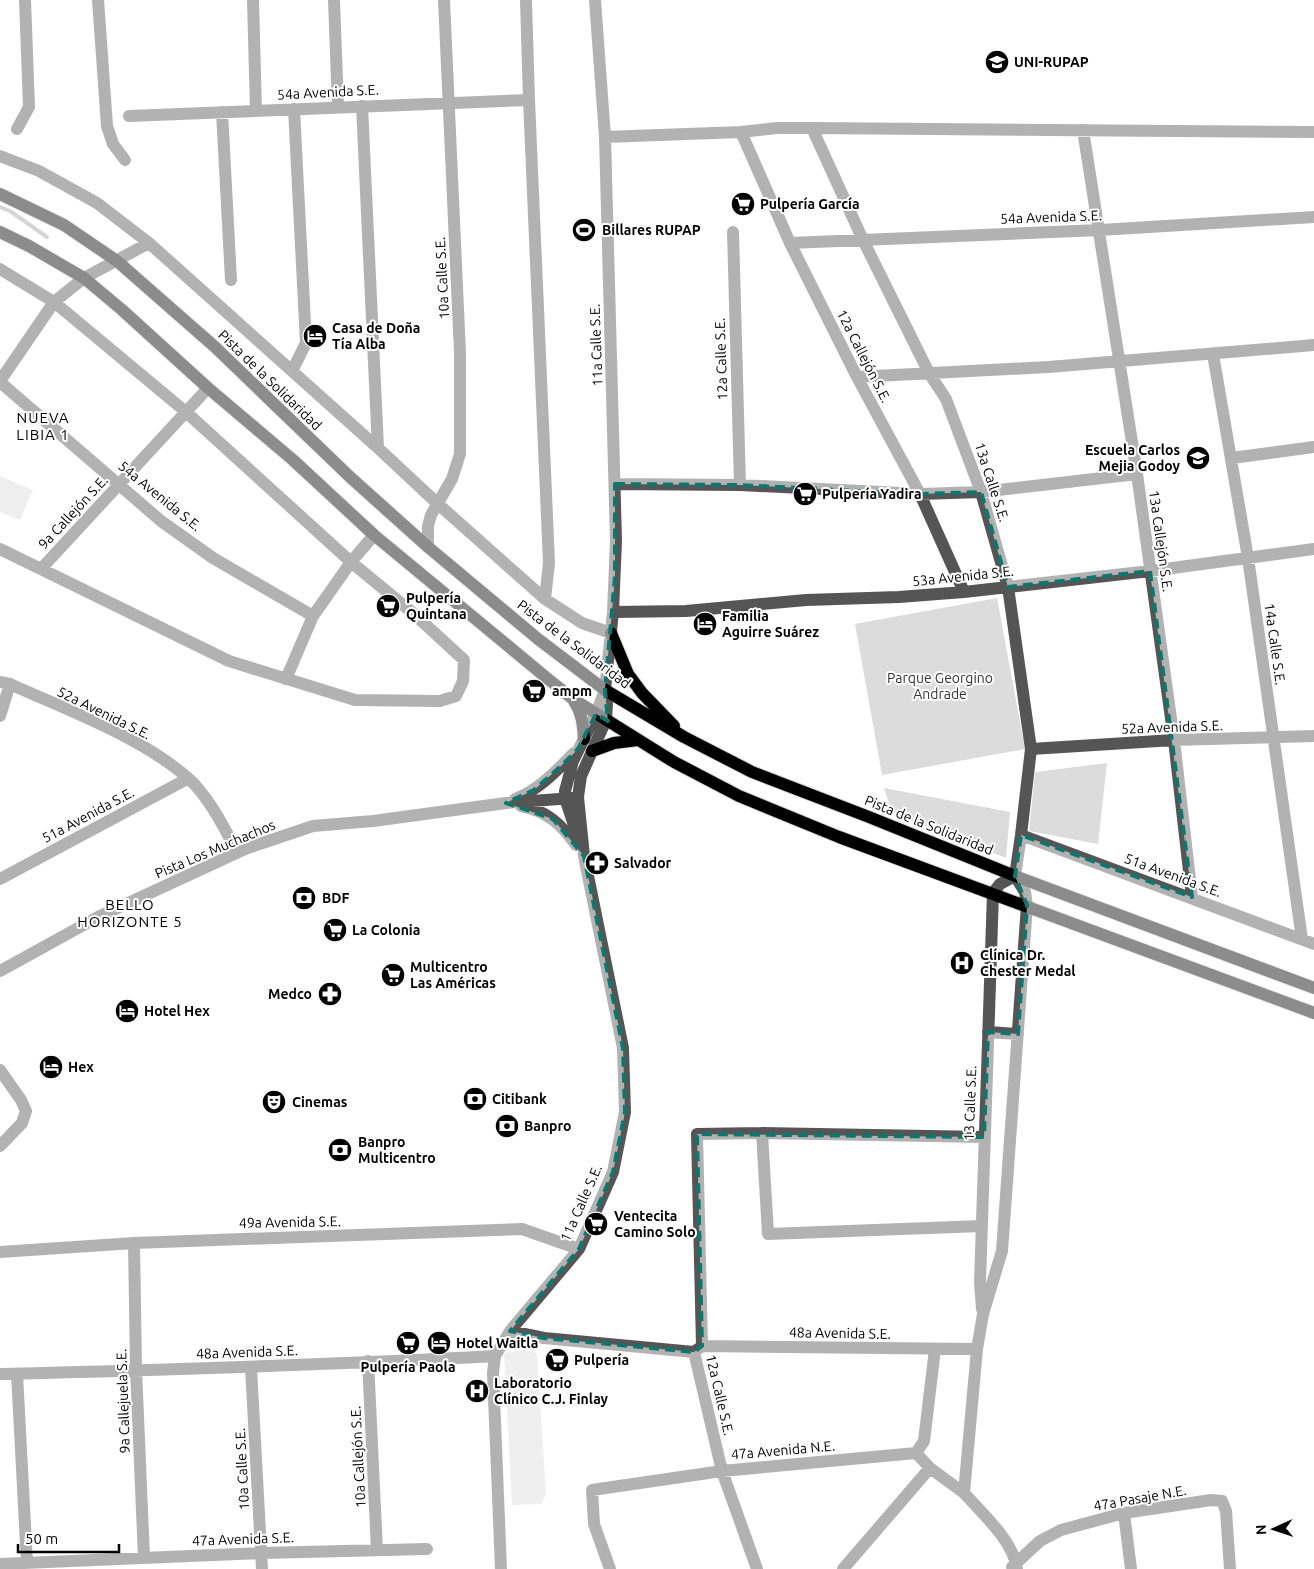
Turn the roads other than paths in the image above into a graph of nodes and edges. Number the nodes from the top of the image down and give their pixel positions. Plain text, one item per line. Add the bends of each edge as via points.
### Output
1 (25, 0) edge
2 (98, 0) edge
3 (253, 0) edge
4 (334, 0) edge
5 (444, 0) edge
6 (526, 0) edge
7 (596, 0) edge
8 (528, 100) junction
9 (449, 102) junction
10 (362, 106) junction
11 (338, 107) junction
12 (294, 109) junction
13 (256, 110) junction
14 (222, 112) junction
15 (129, 116) dead end
16 (812, 128) junction
17 (17, 129) dead end
18 (1083, 130) junction
19 (741, 132) junction
20 (1314, 132) edge
21 (605, 137) junction
22 (0, 156) edge
23 (125, 160) dead end
24 (0, 194) edge
25 (1314, 217) edge
26 (1100, 230) junction
27 (0, 232) edge
28 (732, 232) dead end
29 (863, 240) junction
30 (149, 243) junction
31 (790, 243) junction
32 (117, 261) junction
33 (0, 269) edge
34 (84, 278) junction
35 (231, 280) dead end
36 (54, 302) junction
37 (1314, 346) edge
38 (1213, 354) junction
39 (1119, 362) junction
40 (292, 371) junction
41 (930, 373) junction
42 (857, 377) junction
43 (0, 381) edge
44 (208, 388) junction
45 (186, 412) junction
46 (1314, 447) edge
47 (378, 448) junction
48 (1232, 458) junction
49 (1137, 474) junction
50 (120, 484) junction
51 (615, 484) junction
52 (740, 485) junction
53 (981, 492) junction
54 (920, 494) junction
55 (438, 504) junction
56 (374, 535) junction
57 (428, 547) junction
58 (0, 549) edge
59 (1314, 550) edge
60 (1248, 558) junction
61 (351, 562) junction
62 (41, 569) junction
63 (1150, 571) junction
64 (1008, 587) junction
65 (964, 592) junction
66 (546, 599) junction
67 (613, 612) junction
68 (313, 616) junction
69 (611, 633) junction
70 (286, 679) junction
71 (5, 683) edge
72 (605, 690) junction
73 (573, 699) junction
74 (0, 716) edge
75 (601, 717) junction
76 (1314, 736) edge
77 (684, 737) junction
78 (1274, 739) junction
79 (638, 740) junction
80 (1174, 740) junction
81 (581, 744) junction
82 (1031, 749) junction
83 (592, 751) junction
84 (190, 780) junction
85 (572, 798) junction
86 (506, 803) junction
87 (1021, 835) junction
88 (237, 853) junction
89 (584, 856) junction
90 (1015, 876) junction
91 (0, 879) edge
92 (993, 893) junction
93 (1192, 897) junction
94 (1027, 905) junction
95 (1308, 941) edge
96 (0, 971) edge
97 (1314, 988) edge
98 (1314, 1012) edge
99 (988, 1032) junction
100 (1018, 1034) junction
101 (0, 1070) edge
102 (762, 1133) junction
103 (984, 1138) junction
104 (0, 1146) edge
105 (982, 1226) junction
106 (134, 1243) junction
107 (579, 1249) junction
108 (0, 1252) edge
109 (983, 1314) junction
110 (510, 1331) junction
111 (698, 1349) junction
112 (935, 1349) junction
113 (978, 1349) junction
114 (495, 1356) junction
115 (368, 1361) junction
116 (251, 1368) junction
117 (136, 1369) junction
118 (0, 1374) edge
119 (17, 1374) junction
120 (916, 1453) junction
121 (930, 1468) junction
122 (722, 1471) junction
123 (964, 1493) junction
124 (1124, 1513) junction
125 (427, 1549) dead end
126 (377, 1550) junction
127 (262, 1553) junction
128 (144, 1558) junction
129 (27, 1563) junction
130 (0, 1564) edge
131 (1014, 1567) edge
132 (262, 1569) edge
133 (501, 1569) edge
134 (610, 1569) edge
135 (757, 1569) edge
136 (843, 1569) edge
137 (1131, 1569) edge
138 (1230, 1569) edge

1 - 17 street via 29,107
2 - 23 street via 107,126 113,144
3 - 13 street
4 - 11 street
5 - 9 street, 10a Calle S.E.
6 - 8 street
7 - 21 street, 11a Calle S.E.
8 - 9 street, 54a Avenida S.E.
8 - 66 street via 548,563
9 - 10 street, 54a Avenida S.E.
9 - 55 street, 10a Calle S.E. via 460,353 460,454 452,479
10 - 11 street, 54a Avenida S.E.
10 - 47 street
11 - 12 street, 54a Avenida S.E.
12 - 13 street, 54a Avenida S.E.
12 - 40 street via 306,343
13 - 14 street, 54a Avenida S.E.
14 - 15 street, 54a Avenida S.E.
14 - 35 street
16 - 18 street
16 - 19 street
16 - 29 street, 13a Calle S.E.
18 - 20 street
18 - 26 street, 13a Callejón S.E.
19 - 21 street
19 - 31 street, 12a Callejón S.E.
21 - 51 street, 11a Calle S.E.
22 - 30 street via 39,171 97,203
24 - 32 main road, Pista de la Solidaridad via 64,225
25 - 26 street, 54a Avenida S.E.
26 - 29 street, 54a Avenida S.E.
26 - 39 street, 13a Callejón S.E.
27 - 34 main road
28 - 52 street, 12a Calle S.E.
29 - 31 street, 54a Avenida S.E.
29 - 41 street, 13a Calle S.E.
30 - 32 street
30 - 40 street
31 - 42 street, 12a Callejón S.E.
32 - 34 street
32 - 57 main road, Pista de la Solidaridad via 215,347
33 - 36 street
34 - 36 street
34 - 44 main road
36 - 43 street
36 - 45 street
37 - 38 street
38 - 39 street
38 - 48 street, 14a Calle S.E.
39 - 41 street
39 - 49 street, 13a Callejón S.E.
40 - 47 street
41 - 42 street
41 - 53 street, 13a Calle S.E. via 946,399
42 - 54 street, 12a Callejón S.E.
43 - 50 street, 54a Avenida S.E.
44 - 45 street, 9a Callejón S.E.
44 - 56 main road
45 - 50 street, 9a Callejón S.E.
45 - 61 street
46 - 48 street
47 - 55 street
48 - 60 street, 14a Calle S.E.
49 - 53 street
49 - 63 street, 13a Callejón S.E.
50 - 62 street, 9a Callejón S.E.
50 - 68 street, 54a Avenida S.E. via 161,521 214,558
51 - 52 street
51 - 67 street, 11a Calle S.E.
52 - 54 street
53 - 54 street
53 - 64 street, 13a Calle S.E.
54 - 65 street, 12a Callejón S.E.
55 - 57 street, 10a Calle S.E. via 428,526
55 - 66 street
56 - 61 street
56 - 73 main road
57 - 72 main road, Pista de la Solidaridad via 538,640
58 - 62 street
59 - 60 street, 53a Avenida S.E.
60 - 63 street, 53a Avenida S.E.
60 - 78 street, 14a Calle S.E.
61 - 68 street
61 - 70 street via 464,660 462,681 456,696 440,701 355,700
62 - 70 street via 228,661
63 - 64 street, 53a Avenida S.E.
63 - 80 street, 13a Callejón S.E.
64 - 65 street, 53a Avenida S.E.
64 - 82 street, 13a Calle S.E.
65 - 67 street, 53a Avenida S.E. via 806,600 686,611
66 - 69 street via 582,623
67 - 69 street, 11a Calle S.E.
68 - 70 street
69 - 72 street, 11a Calle S.E.
69 - 77 main road via 628,674
71 - 74 street
71 - 84 street, 52a Avenida S.E. via 131,739
72 - 75 street, 11a Calle S.E.
72 - 77 main road, Pista de la Solidaridad
73 - 75 main road
73 - 81 main road via 583,721
75 - 79 main road
75 - 81 street, 11a Calle S.E.
75 - 83 street, 11a Calle S.E.
76 - 78 street, 52a Avenida S.E.
77 - 90 main road, Pista de la Solidaridad via 752,772
78 - 80 street, 52a Avenida S.E.
78 - 95 street, 14a Calle S.E.
79 - 83 main road via 614,743
79 - 92 main road via 739,796 839,837
80 - 82 street, 52a Avenida S.E.
80 - 93 street, 13a Callejón S.E.
81 - 85 street, 11a Calle S.E. via 565,791
81 - 86 street via 539,786
82 - 87 street, 13a Calle S.E.
83 - 85 street, 11a Calle S.E.
84 - 88 street via 212,807
84 - 91 street, 51a Avenida S.E.
85 - 86 street, Pista Los Muchachos
85 - 89 street, 11a Calle S.E.
86 - 88 street, Pista Los Muchachos via 313,826
86 - 89 street via 532,808 553,819
87 - 90 street, 13a Calle S.E.
87 - 93 street, 51a Avenida S.E.
88 - 96 street, Pista Los Muchachos via 98,917
89 - 107 street, 11a Calle S.E. via 623,1048 625,1112 613,1172
90 - 92 street via 1000,884
90 - 94 street via 1025,892
90 - 97 main road, Pista de la Solidaridad
92 - 94 main road
92 - 99 street, 13 Calle S.E.
93 - 95 street, 51a Avenida S.E.
94 - 98 main road
94 - 100 street, 13 Calle S.E.
99 - 100 street
99 - 103 street, 13 Calle S.E.
100 - 109 street, 13 Calle S.E. via 1002,1252
101 - 104 street via 26,1111 22,1123
102 - 103 street
102 - 105 street via 768,1234
102 - 111 street, 12a Calle S.E. via 697,1134
103 - 105 street, 13 Calle S.E.
105 - 109 street, 13 Calle S.E. via 980,1282
106 - 107 street, 49a Avenida S.E. via 522,1230
106 - 108 street, 49a Avenida S.E.
106 - 117 street, 9a Callejuela S.E.
107 - 110 street, 11a Calle S.E.
109 - 113 street, 13 Calle S.E.
110 - 111 street, 48a Avenida S.E. via 544,1338
110 - 114 street, 11a Calle S.E.
111 - 112 street, 48a Avenida S.E.
111 - 122 street, 12a Calle S.E.
112 - 113 street, 48a Avenida S.E.
112 - 120 street via 924,1440
113 - 123 street, 13 Calle S.E.
114 - 115 street, 48a Avenida S.E.
114 - 133 street, 11a Calle S.E.
115 - 116 street, 48a Avenida S.E.
115 - 126 street, 10a Callejón S.E.
116 - 117 street, 48a Avenida S.E.
116 - 127 street, 10a Calle S.E.
117 - 119 street, 48a Avenida S.E.
117 - 128 street, 9a Callejuela S.E.
118 - 119 street, 48a Avenida S.E.
119 - 129 street
120 - 121 street
120 - 122 street, 47a Avenida N.E.
121 - 123 street
121 - 136 street
122 - 134 street, 47a Avenida N.E. via 592,1490 594,1524
122 - 135 street, 12a Calle S.E.
123 - 131 street via 1006,1541
124 - 131 street, 47a Pasaje N.E. via 1061,1530 1040,1541
124 - 137 street
124 - 138 street, 47a Pasaje N.E. via 1222,1501 1226,1511
125 - 126 street, 47a Avenida S.E.
126 - 127 street, 47a Avenida S.E.
127 - 128 street, 47a Avenida S.E.
127 - 132 street, 10a Calle S.E.
128 - 129 street, 47a Avenida S.E.
129 - 130 street, 47a Avenida S.E.

